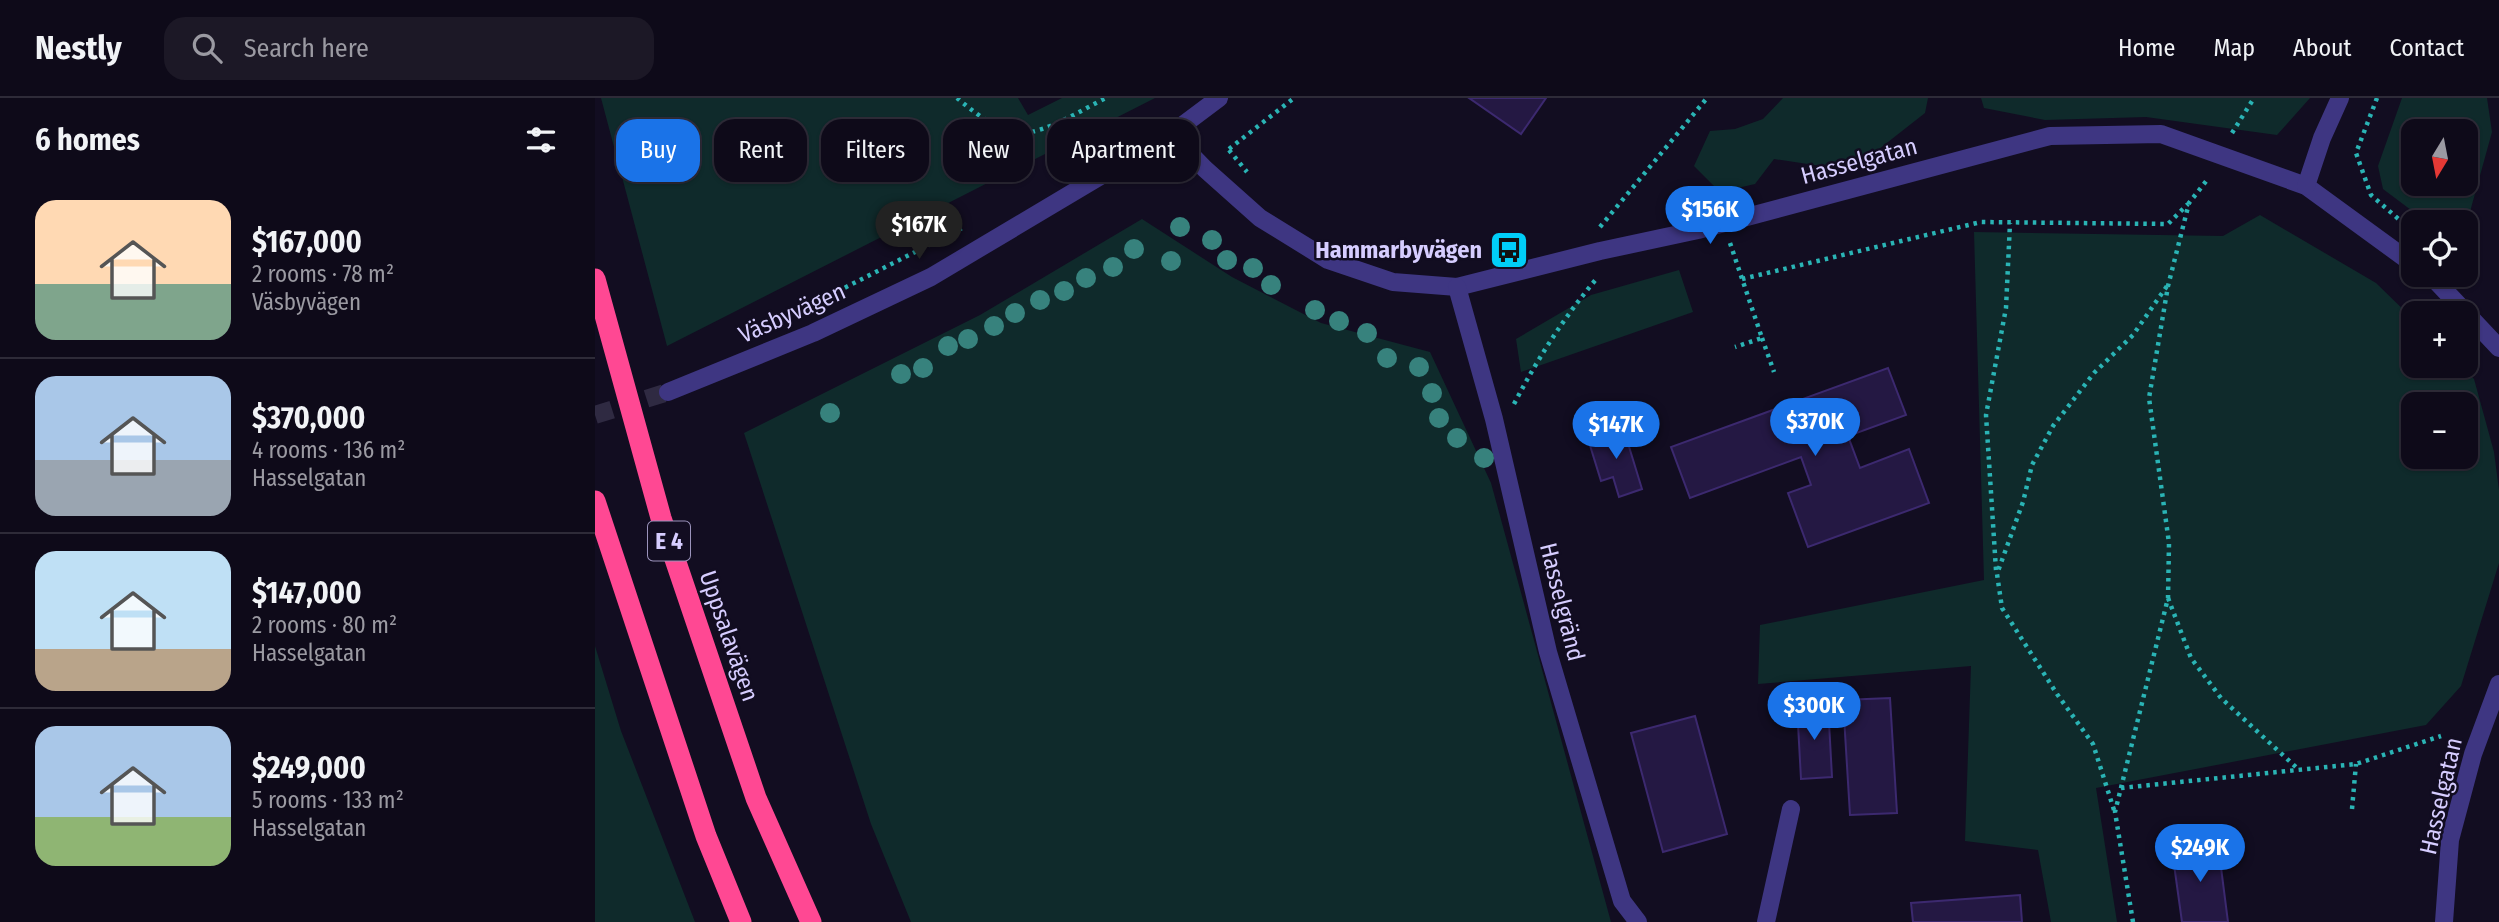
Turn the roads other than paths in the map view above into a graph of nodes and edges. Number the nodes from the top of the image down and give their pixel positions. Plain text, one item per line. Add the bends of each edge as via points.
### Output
1 (1219, 98) edge
2 (2340, 98) edge
3 (1191, 119) edge
4 (1199, 163) edge
5 (1090, 182) edge
6 (2306, 186) junction
7 (2401, 255) edge
8 (595, 279) edge
9 (1457, 287) junction
10 (2442, 287) edge
11 (2499, 348) edge
12 (668, 392) tunnel mouth
13 (595, 500) edge
14 (2499, 684) edge
15 (1791, 808) dead end
16 (741, 922) edge
17 (811, 922) edge
18 (1638, 922) edge
19 (1766, 922) edge
20 (2444, 922) edge

1 - 3 street, Väsbyvägen
2 - 6 street
4 - 9 street, Hasselgatan via 1260,218 1328,260 1393,282
5 - 12 street, Väsbyvägen via 931,276 813,333
6 - 7 street, Hasselgatan
6 - 9 street, Hasselgatan via 2161,134 2050,136 1698,230
8 - 17 highway, Uppsalavägen / E 4 via 661,518 756,798
9 - 18 street, Hasselgränd via 1494,419 1548,652 1622,901
10 - 11 street
13 - 16 highway, E 4 via 706,836
14 - 20 street, Hasselgatan via 2473,754 2451,840
15 - 19 street

